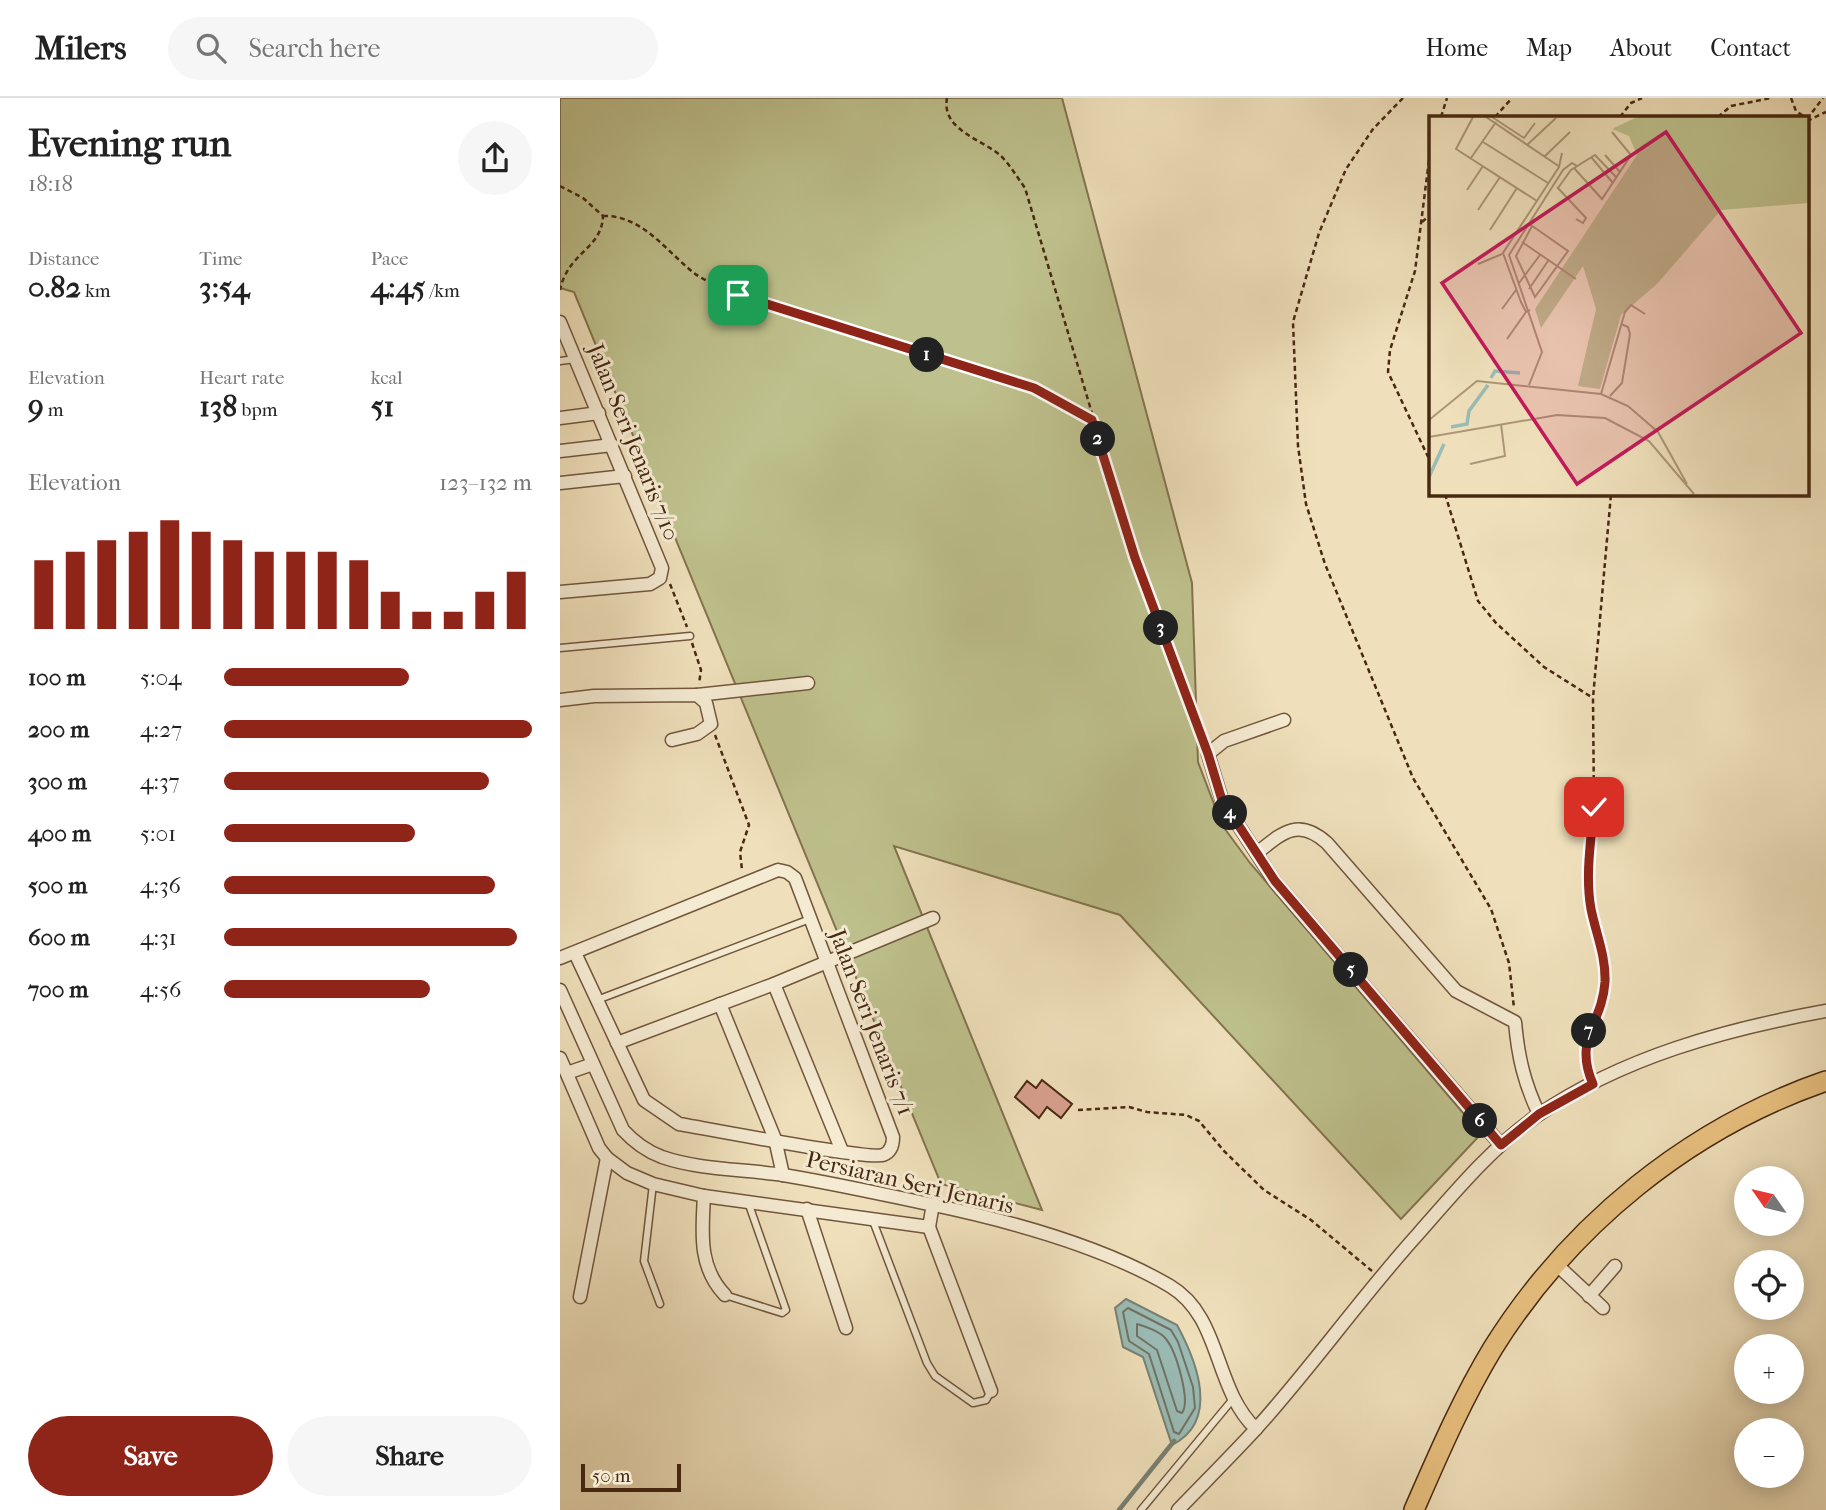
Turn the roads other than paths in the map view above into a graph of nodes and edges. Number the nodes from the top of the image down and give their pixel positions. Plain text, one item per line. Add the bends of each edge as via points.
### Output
1 (560, 322) edge
2 (577, 359) junction
3 (560, 361) edge
4 (599, 413) junction
5 (560, 418) edge
6 (612, 445) junction
7 (560, 451) edge
8 (625, 476) junction
9 (560, 483) edge
10 (560, 592) edge
11 (690, 636) dead end
12 (560, 648) edge
13 (808, 683) dead end
14 (697, 695) junction
15 (560, 700) edge
16 (1284, 720) dead end
17 (673, 740) dead end
18 (1257, 853) junction
19 (933, 918) dead end
20 (810, 919) junction
21 (575, 953) junction
22 (560, 958) edge
23 (826, 961) junction
24 (774, 984) junction
25 (560, 989) edge
26 (597, 1000) junction
27 (720, 1004) junction
28 (1826, 1011) edge
29 (617, 1042) junction
30 (560, 1058) edge
31 (593, 1064) junction
32 (567, 1073) junction
33 (1826, 1081) edge
34 (1539, 1114) junction
35 (775, 1139) junction
36 (1501, 1145) junction
37 (842, 1151) junction
38 (607, 1158) junction
39 (783, 1175) junction
40 (653, 1184) junction
41 (705, 1196) junction
42 (748, 1202) junction
43 (933, 1205) junction
44 (807, 1209) junction
45 (873, 1221) junction
46 (929, 1227) junction
47 (1556, 1264) junction
48 (1615, 1266) dead end
49 (725, 1295) joint
50 (1588, 1296) junction
51 (580, 1297) dead end
52 (660, 1304) dead end
53 (1603, 1308) dead end
54 (846, 1328) dead end
55 (991, 1391) joint
56 (1233, 1399) junction
57 (1256, 1429) junction
58 (1141, 1510) edge
59 (1178, 1510) edge
60 (1414, 1510) edge

1 - 2 street, Jalan Seri Jenaris 7/10
2 - 3 lane
2 - 4 street, Jalan Seri Jenaris 7/10
4 - 5 street
4 - 6 street, Jalan Seri Jenaris 7/10
6 - 7 street
6 - 8 street, Jalan Seri Jenaris 7/10
8 - 9 street
8 - 10 street, Jalan Seri Jenaris 7/10 via 662,568 660,578 650,584
11 - 12 lane
13 - 14 street
14 - 15 street
14 - 17 street via 706,703 711,724 697,734
16 - 18 street via 1224,741 1208,754 1222,800
18 - 34 street via 1292,829 1317,833 1456,991 1515,1022 1526,1087
18 - 36 street via 1282,890
19 - 23 street
20 - 21 street, Jalan Seri Jenaris 7/1 via 795,878 778,870
20 - 23 street, Jalan Seri Jenaris 7/1
20 - 26 lane
21 - 22 street
21 - 26 street, Jalan Seri Jenaris 7/1
23 - 24 street
23 - 37 street, Jalan Seri Jenaris 7/1 via 893,1137 892,1147 882,1155
24 - 27 street
24 - 37 street
25 - 31 street, Persiaran Seri Jenaris
26 - 29 street, Jalan Seri Jenaris 7/1
27 - 29 street
27 - 35 street
28 - 34 street via 1720,1034 1637,1063
29 - 35 street, Jalan Seri Jenaris 7/1 via 644,1100 658,1112 679,1124
30 - 32 street
31 - 32 street
31 - 39 street, Persiaran Seri Jenaris via 623,1130 641,1147 688,1163
32 - 38 street via 592,1135
33 - 47 main road via 1750,1112 1678,1155 1619,1200
34 - 36 street
35 - 37 street, Jalan Seri Jenaris 7/1
35 - 39 street
36 - 57 street via 1379,1277
38 - 40 street
38 - 51 street
39 - 43 street, Persiaran Seri Jenaris
40 - 41 street
40 - 52 lane via 644,1261
41 - 42 street
41 - 49 street via 705,1259
42 - 44 street
42 - 49 lane via 786,1310 782,1313
43 - 46 street
43 - 56 street, Persiaran Seri Jenaris via 1046,1235 1173,1287 1201,1316
44 - 45 street
44 - 54 street
45 - 46 street
45 - 55 lane via 930,1370 973,1403 986,1400
46 - 55 street
47 - 50 street
47 - 60 main road via 1470,1388
48 - 50 street
50 - 53 street
56 - 57 street, Persiaran Seri Jenaris via 1240,1414
56 - 58 lane
57 - 59 street

